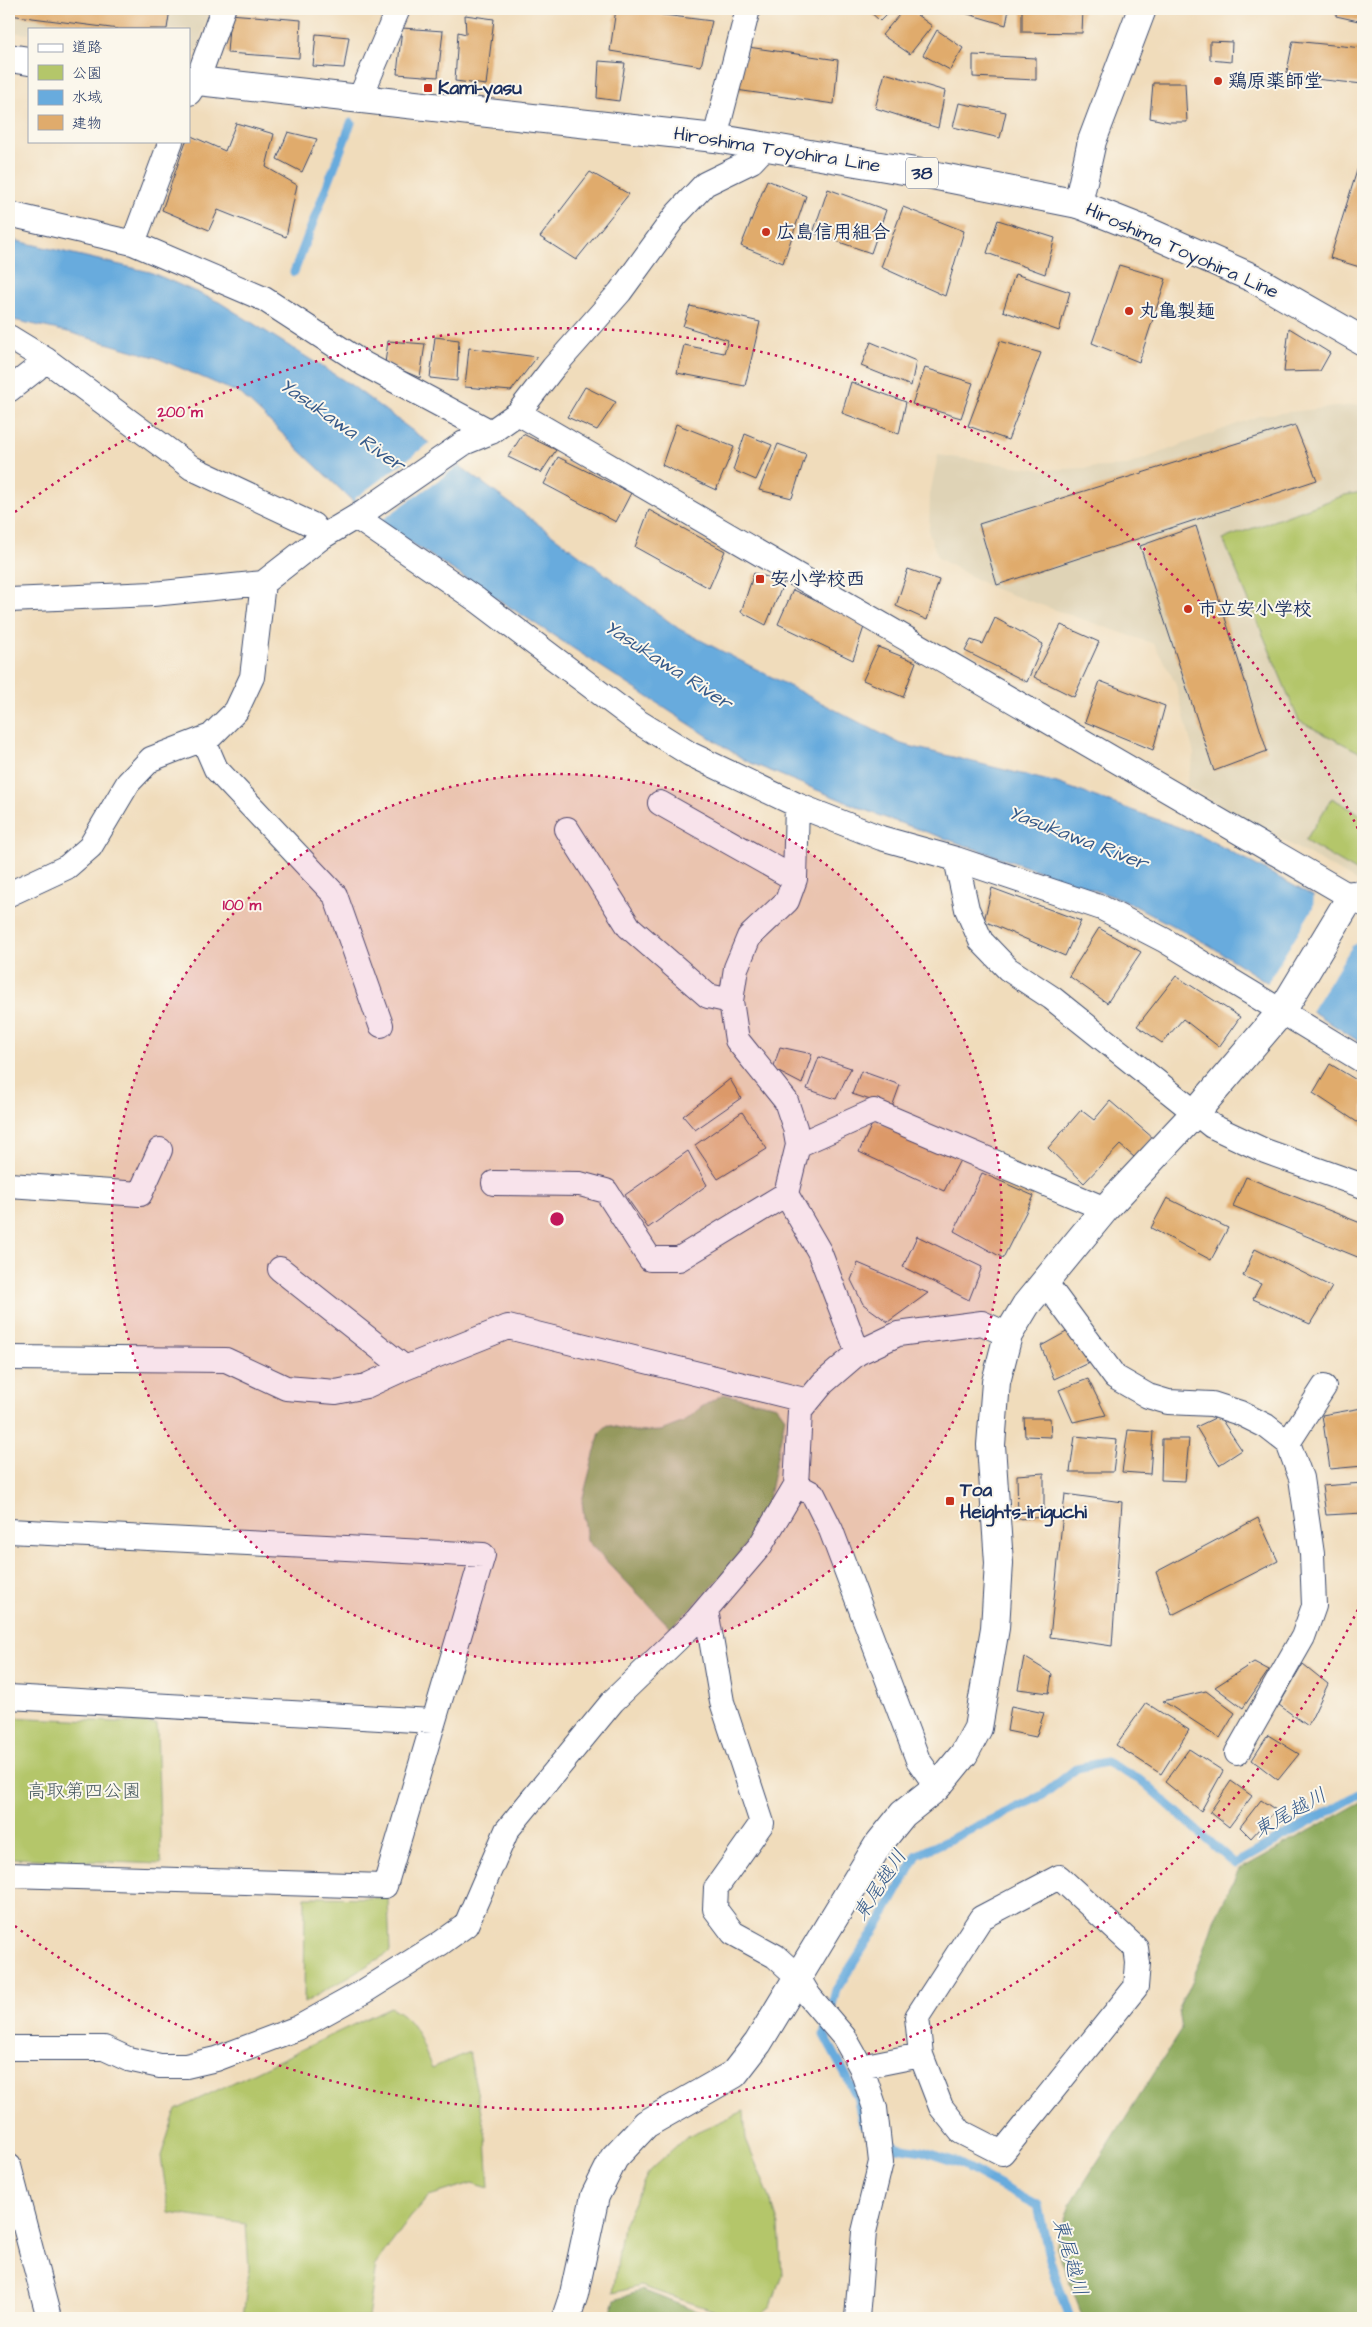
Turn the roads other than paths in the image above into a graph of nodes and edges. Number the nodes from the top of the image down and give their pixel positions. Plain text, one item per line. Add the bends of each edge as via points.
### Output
1 (223, 9) edge
2 (398, 9) edge
3 (748, 9) edge
4 (1142, 9) edge
5 (9, 58) edge
6 (28, 61) edge
7 (191, 85) edge
8 (360, 98) junction
9 (715, 138) junction
10 (171, 142) edge
11 (766, 146) junction
12 (1078, 204) junction
13 (9, 214) edge
14 (133, 243) junction
15 (9, 337) edge
16 (1363, 341) edge
17 (45, 359) junction
18 (9, 390) edge
19 (518, 413) junction
20 (491, 432) junction
21 (360, 515) junction
22 (322, 537) junction
23 (264, 583) junction
24 (9, 600) edge
25 (203, 739) junction
26 (660, 803) dead end
27 (797, 806) junction
28 (567, 829) dead end
29 (956, 859) junction
30 (795, 879) junction
31 (9, 894) edge
32 (1352, 905) edge
33 (731, 1001) junction
34 (1282, 1011) junction
35 (381, 1025) dead end
36 (1363, 1061) edge
37 (1195, 1113) junction
38 (798, 1145) junction
39 (160, 1150) dead end
40 (494, 1183) dead end
41 (9, 1185) edge
42 (1363, 1186) edge
43 (786, 1194) junction
44 (1105, 1209) junction
45 (280, 1269) dead end
46 (1045, 1282) junction
47 (1008, 1335) junction
48 (858, 1353) junction
49 (9, 1358) edge
50 (405, 1368) junction
51 (1324, 1387) dead end
52 (808, 1401) junction
53 (1288, 1443) junction
54 (796, 1485) junction
55 (9, 1531) edge
56 (706, 1610) junction
57 (9, 1697) edge
58 (432, 1721) junction
59 (1237, 1753) dead end
60 (937, 1787) junction
61 (9, 1875) edge
62 (797, 1976) junction
63 (9, 2048) edge
64 (921, 2056) junction
65 (861, 2067) junction
66 (9, 2166) edge
67 (49, 2318) edge
68 (566, 2318) edge
69 (857, 2318) edge

1 - 7 street
2 - 8 street
3 - 9 street
4 - 12 street via 1092,141
5 - 6 street
7 - 8 street, Hiroshima Toyohira Line / 38
8 - 9 street, Hiroshima Toyohira Line / 38
9 - 11 street, Hiroshima Toyohira Line / 38
10 - 14 street
11 - 12 street, Hiroshima Toyohira Line / 38 via 965,180
11 - 19 street via 752,161 705,184 676,214 620,292
12 - 16 street, Hiroshima Toyohira Line / 38 via 1253,278
13 - 14 street
14 - 20 street via 264,299 364,364
15 - 17 street
17 - 18 street
17 - 22 street via 192,468 313,525
19 - 20 street
19 - 32 street
20 - 21 street via 464,443
21 - 22 street
21 - 27 street via 637,721 690,754
22 - 23 street
23 - 24 street via 153,594
23 - 25 street via 252,678 236,711 212,736
25 - 31 street via 151,760 128,783 90,847 67,867
25 - 35 street via 216,769 335,895
26 - 30 street
27 - 29 street via 881,838
27 - 30 street
28 - 33 street via 629,927 708,996
29 - 34 street via 1102,908 1164,940
29 - 37 street via 967,909 981,941 1008,970 1052,998
30 - 33 street via 787,901 749,937 736,968
32 - 34 street
33 - 38 street via 737,1040 786,1101
34 - 36 street
34 - 37 street
37 - 42 street via 1212,1126 1265,1151
37 - 44 street
38 - 43 street
38 - 44 street via 874,1111
39 - 41 street via 140,1194
40 - 43 street via 580,1184 606,1191 650,1259 679,1258
43 - 48 street via 819,1251
44 - 46 street
45 - 50 street
46 - 47 street
46 - 53 street via 1115,1377 1130,1388 1168,1402 1212,1404 1240,1413 1266,1426
47 - 48 street via 982,1323 898,1334
47 - 60 street via 996,1382 991,1445 999,1563 995,1628 978,1728 964,1754
48 - 52 street via 823,1382
49 - 50 street via 226,1360 286,1388 336,1392 366,1386
50 - 52 street via 508,1327
51 - 53 street
52 - 54 street via 800,1411
53 - 59 street via 1301,1478 1312,1554 1314,1606 1303,1638
54 - 56 street via 760,1546
54 - 60 street via 813,1494 831,1530 918,1760
55 - 58 street via 483,1556
56 - 62 street via 722,1702 762,1823 716,1888 715,1909 733,1933 775,1956
56 - 63 street via 612,1701 507,1830 466,1924 441,1943 298,2028 216,2059 186,2066 160,2066 128,2060 104,2048
57 - 58 street
58 - 61 street via 385,1886
60 - 62 street via 904,1814 878,1844
62 - 65 street via 808,1996 844,2037
62 - 68 street via 758,2043 734,2074 646,2124 614,2158 594,2196
64 - 64 street via 917,2017 981,1918 1059,1877 1136,1948 1136,1987 1002,2153 961,2132 942,2107
64 - 65 street
65 - 69 street via 875,2108 881,2162 864,2232
66 - 67 street

